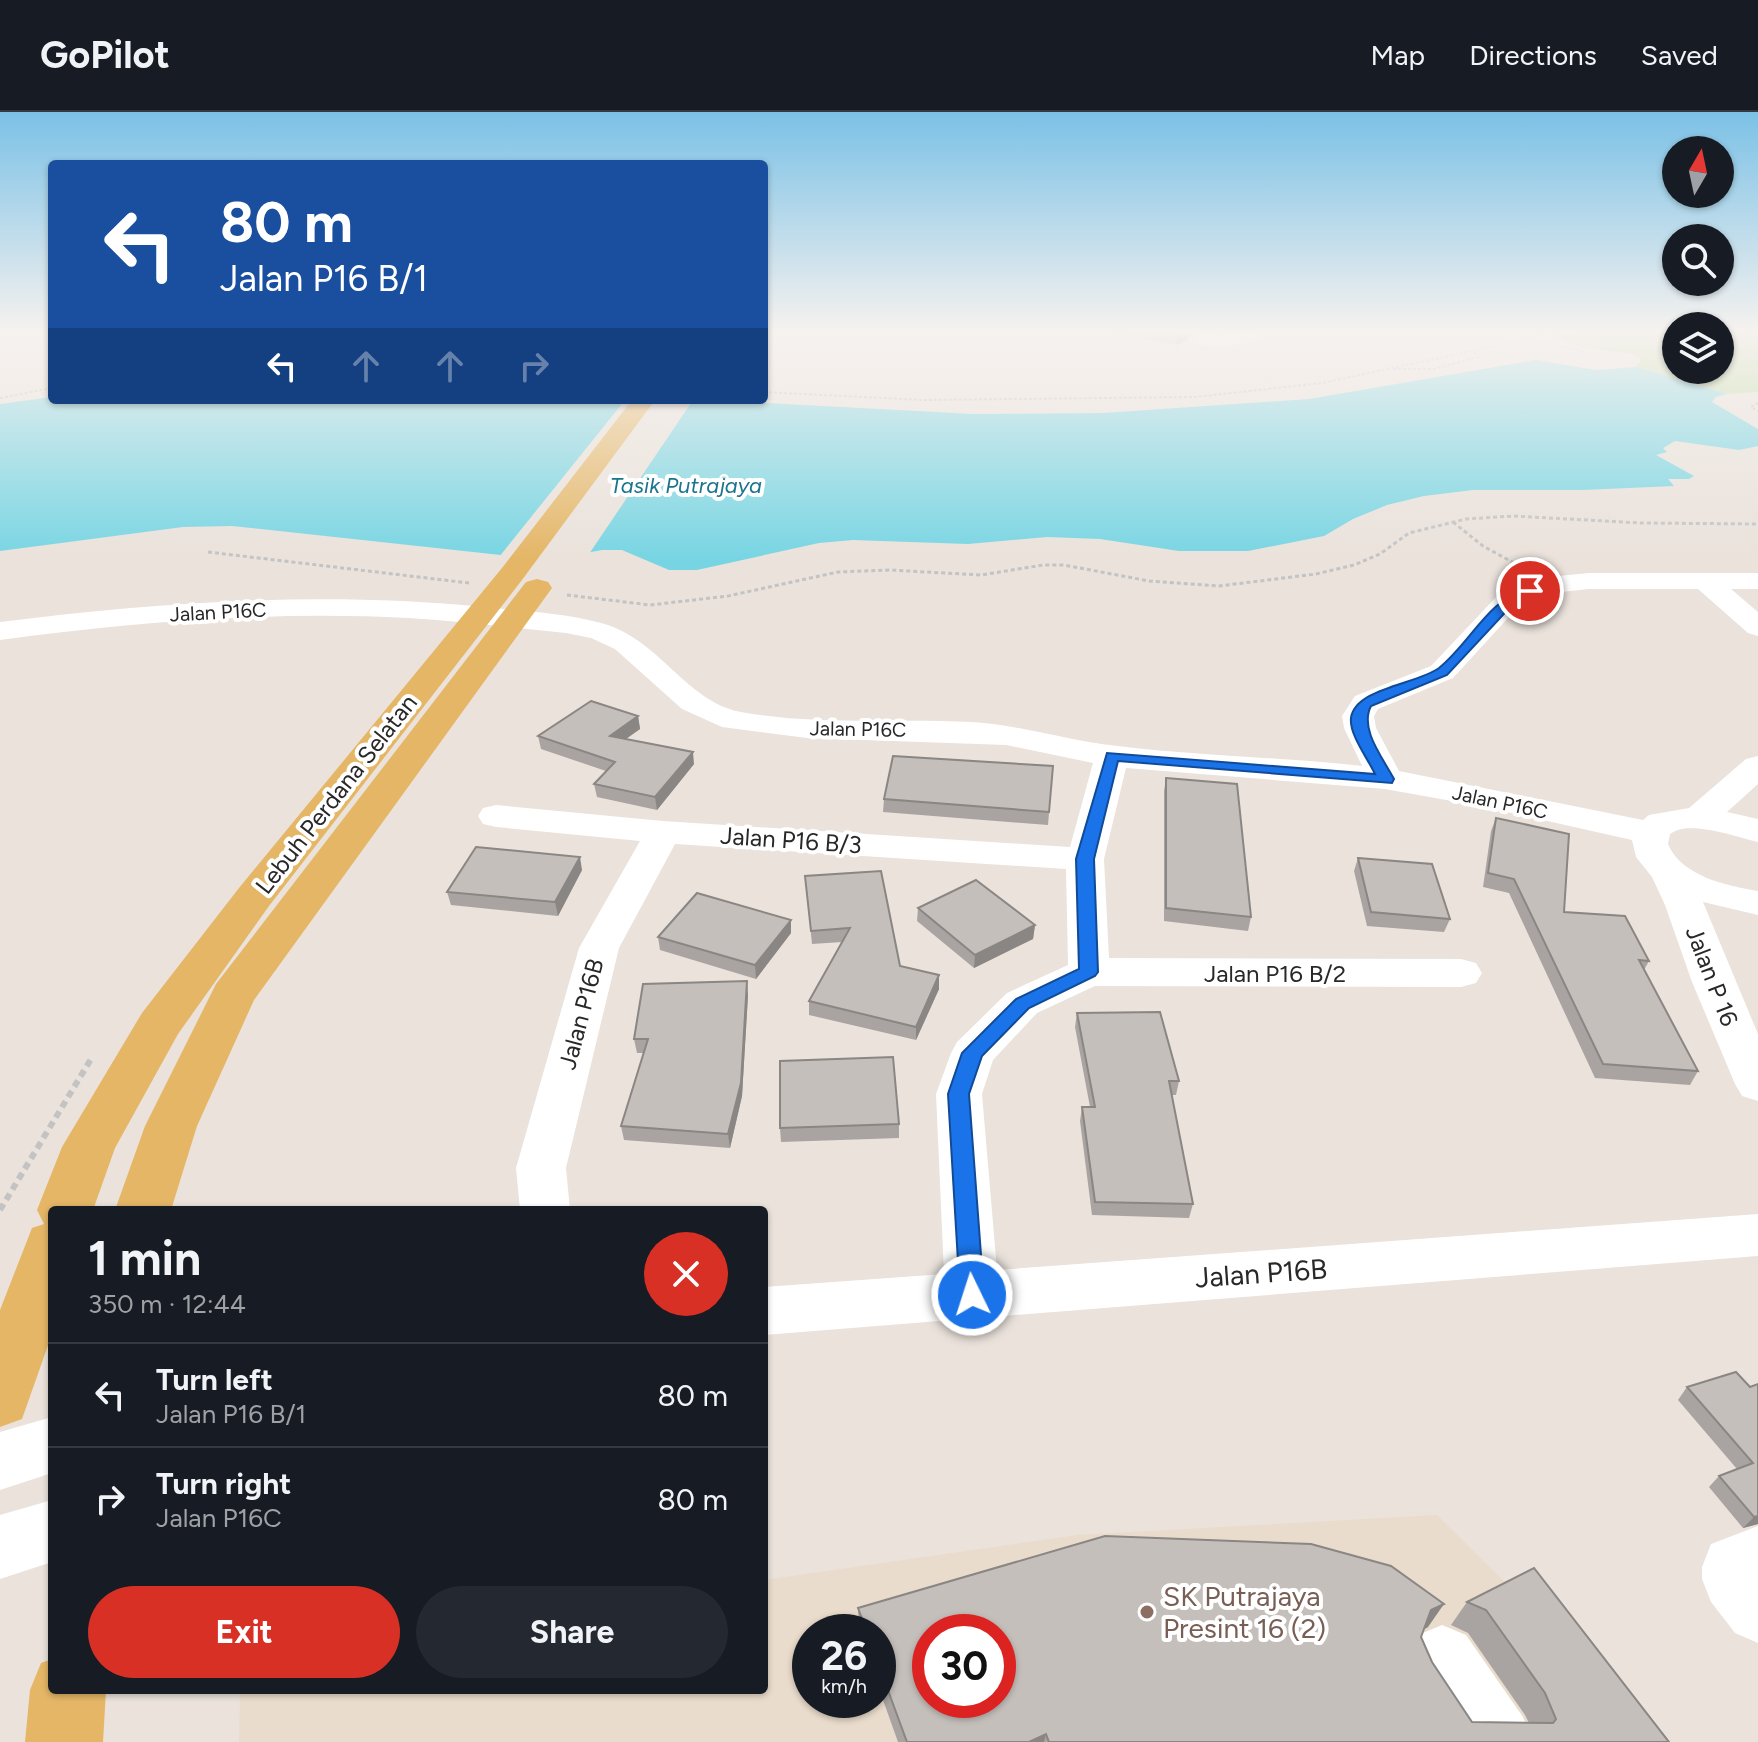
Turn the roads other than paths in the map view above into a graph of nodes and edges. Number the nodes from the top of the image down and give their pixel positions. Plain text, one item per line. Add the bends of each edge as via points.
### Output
1 (638, 408) edge
2 (667, 408) edge
3 (602, 500) dead end
4 (557, 561) dead end
5 (1705, 581) junction
6 (1758, 581) edge
7 (1758, 627) edge
8 (0, 631) edge
9 (465, 657) junction
10 (1112, 756) junction
11 (1758, 766) edge
12 (1386, 779) junction
13 (496, 816) dead end
14 (1699, 818) junction
15 (1758, 831) edge
16 (663, 832) junction
17 (1659, 851) junction
18 (1085, 859) junction
19 (1758, 903) edge
20 (1089, 972) junction
21 (1461, 973) dead end
22 (1758, 1084) edge
23 (67, 1206) edge
24 (144, 1206) edge
25 (545, 1206) edge
26 (1758, 1235) edge
27 (48, 1257) edge
28 (972, 1295) junction
29 (768, 1311) edge
30 (0, 1398) edge
31 (48, 1446) edge
32 (0, 1461) edge
33 (48, 1532) edge
34 (0, 1547) edge
35 (1758, 1558) edge
36 (1758, 1610) edge
37 (1442, 1659) dead end
38 (68, 1694) edge
39 (64, 1742) edge
40 (1498, 1742) edge

1 - 9 main road, Lebuh Perdana Selatan
2 - 3 main road
4 - 9 main road, Lebuh Perdana Selatan
5 - 6 street
5 - 7 street
5 - 12 street via 1558,584 1509,600 1442,672 1366,703 1358,716 1360,728
8 - 10 street, Jalan P16C via 88,619 264,610 385,609 566,624 624,642 688,701 722,717 836,731 1008,735
9 - 23 main road, Lebuh Perdana Selatan via 254,897 159,1025 89,1147
9 - 24 main road, Lebuh Perdana Selatan via 233,995 171,1126
10 - 12 street, Jalan P16C
10 - 18 street
11 - 14 street
12 - 17 street, Jalan P16C
13 - 16 street, Jalan P16 B/3
14 - 15 street
14 - 17 street via 1661,825
16 - 18 street, Jalan P16 B/3
16 - 25 street, Jalan P16B via 599,948 541,1168
17 - 19 street, Jalan P 16 via 1709,892
17 - 22 street, Jalan P 16
18 - 20 street
20 - 21 street, Jalan P16 B/2
20 - 28 street via 1022,1003 973,1053 959,1094
26 - 28 street, Jalan P16B
27 - 30 main road
28 - 29 street, Jalan P16B
31 - 32 street
33 - 34 street
35 - 36 street via 1734,1567 1734,1579
37 - 40 street
38 - 39 main road

